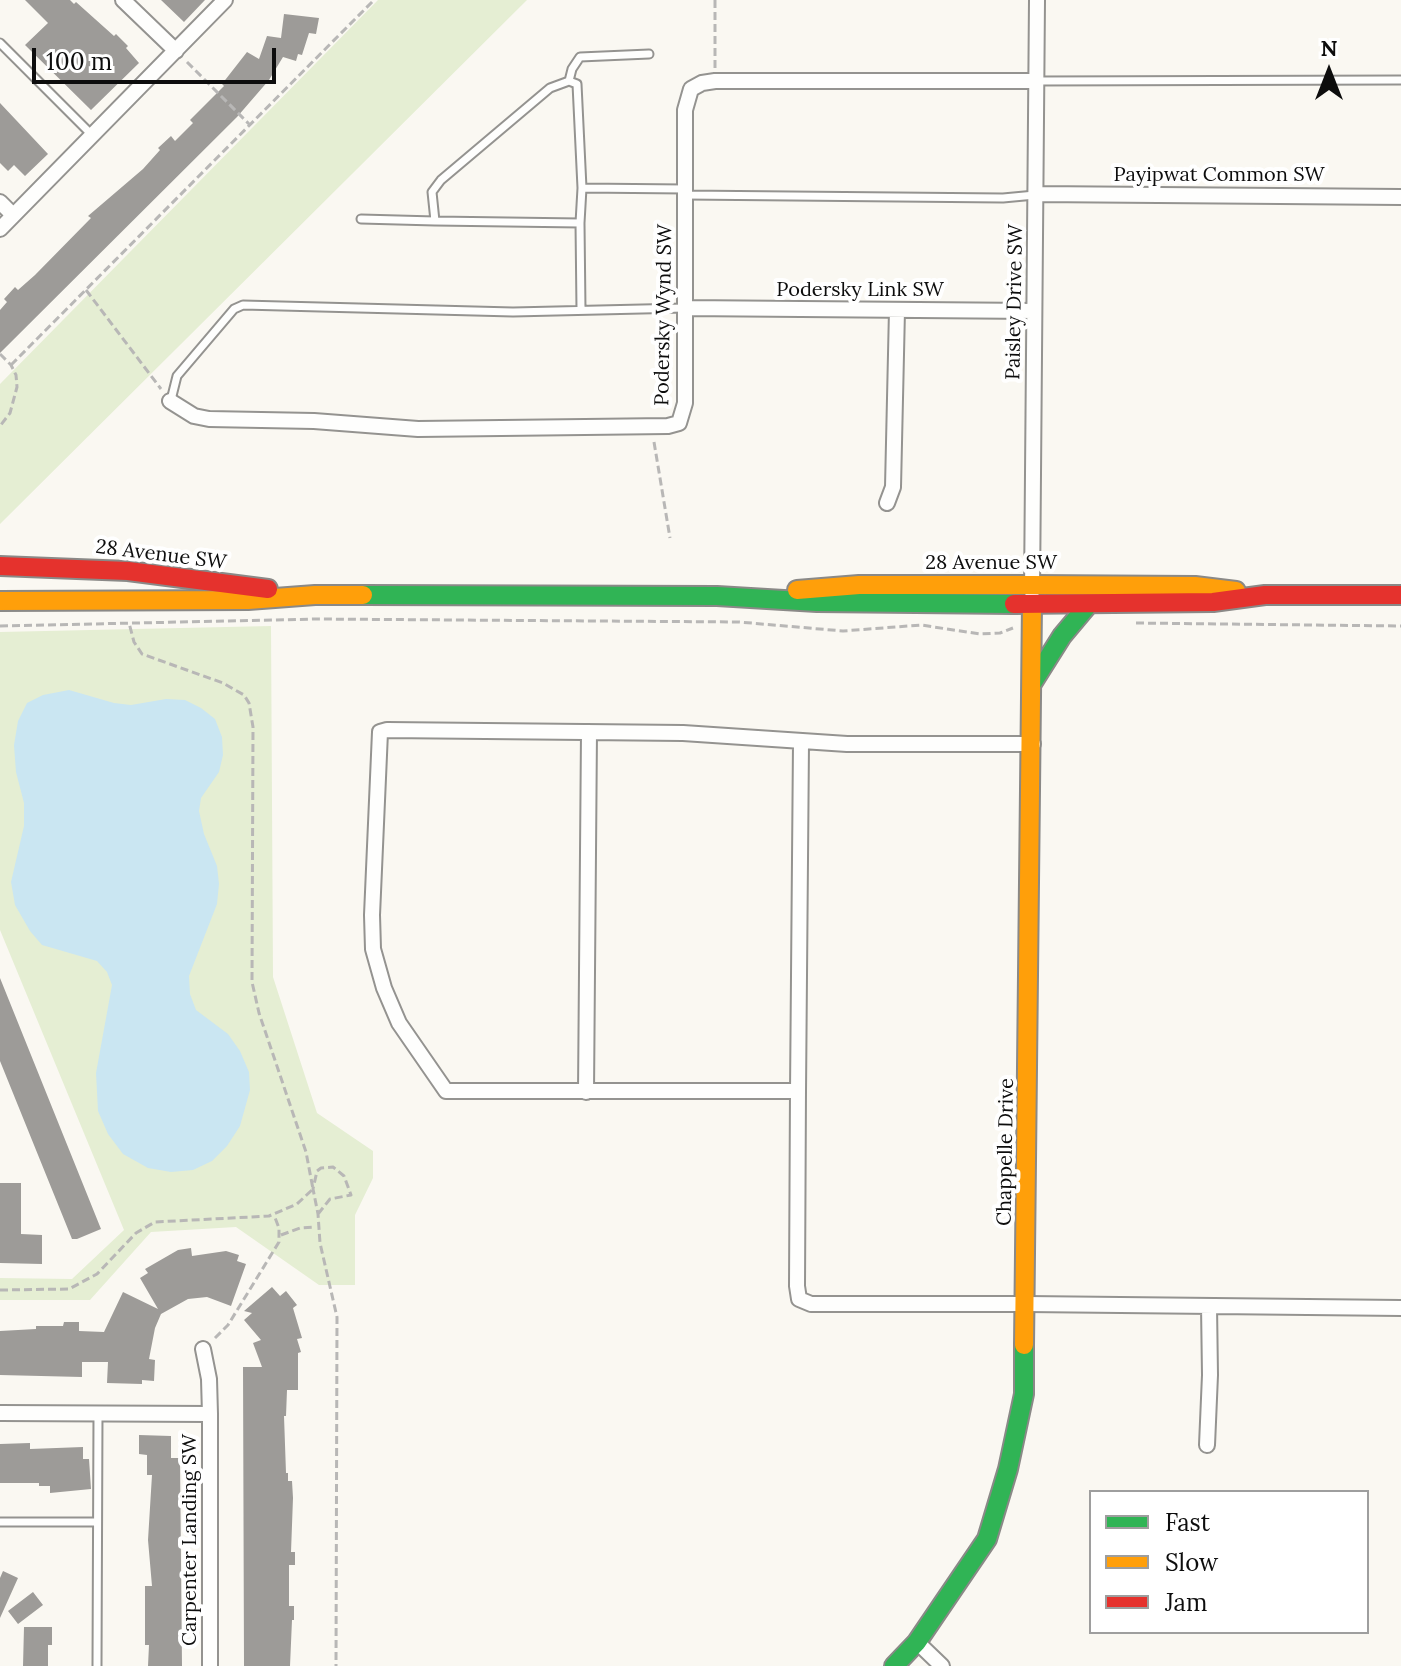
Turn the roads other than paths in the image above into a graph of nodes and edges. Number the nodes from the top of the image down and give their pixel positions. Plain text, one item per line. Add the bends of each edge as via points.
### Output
1 (123, 0) edge
2 (225, 0) edge
3 (1037, 0) edge
4 (0, 43) edge
5 (176, 51) junction
6 (649, 54) dead end
7 (1401, 80) edge
8 (569, 81) junction
9 (1037, 81) junction
10 (92, 135) junction
11 (582, 188) junction
12 (685, 192) junction
13 (1037, 194) junction
14 (1401, 197) edge
15 (0, 202) edge
16 (13, 215) junction
17 (361, 219) dead end
18 (435, 221) junction
19 (580, 223) junction
20 (0, 229) edge
21 (685, 308) junction
22 (581, 310) junction
23 (897, 310) junction
24 (1034, 311) junction
25 (170, 401) joint
26 (887, 503) dead end
27 (0, 566) edge
28 (1032, 594) junction
29 (315, 595) junction
30 (1265, 595) junction
31 (1401, 595) edge
32 (0, 601) edge
33 (1088, 605) junction
34 (1033, 682) junction
35 (589, 732) junction
36 (801, 743) junction
37 (1033, 744) junction
38 (798, 1091) junction
39 (586, 1092) junction
40 (1027, 1304) junction
41 (1209, 1306) junction
42 (1401, 1308) edge
43 (203, 1349) road end
44 (0, 1413) edge
45 (98, 1414) junction
46 (210, 1414) junction
47 (1207, 1445) dead end
48 (0, 1522) edge
49 (97, 1522) junction
50 (917, 1642) junction
51 (97, 1666) edge
52 (210, 1666) edge
53 (894, 1666) edge
54 (942, 1666) edge

1 - 5 street
2 - 5 street
3 - 9 street, Paisley Drive SW
4 - 10 lane
5 - 10 street
6 - 8 lane via 580,57
7 - 9 lane
8 - 11 lane via 577,84
8 - 18 lane via 550,88 441,180 432,192
9 - 12 street, Podersky Wynd SW via 702,83 687,97
9 - 13 street, Paisley Drive SW
10 - 16 street
11 - 12 lane
11 - 19 lane
12 - 13 lane via 1013,198
12 - 21 street, Podersky Wynd SW
13 - 14 street, Payipwat Common SW
13 - 24 street, Paisley Drive SW
15 - 16 street
16 - 20 street
17 - 18 lane
18 - 19 lane
19 - 22 lane
21 - 22 lane
21 - 23 street, Podersky Link SW
21 - 25 street, Podersky Wynd SW via 679,423 418,429 226,421 194,416
22 - 25 lane via 243,305 177,376
23 - 24 street, Podersky Link SW
23 - 26 street via 893,487
24 - 28 street, Paisley Drive SW
27 - 29 main road, 28 Avenue SW via 128,571
28 - 29 main road, 28 Avenue SW via 817,602 717,596
28 - 30 main road, 28 Avenue SW via 1195,586
28 - 33 main road, 28 Avenue SW
28 - 34 main road, Chappelle Drive
29 - 32 main road, 28 Avenue SW
30 - 31 main road, 28 Avenue SW
30 - 33 main road, 28 Avenue SW via 1213,602
33 - 34 main road
34 - 37 main road, Chappelle Drive
35 - 36 street via 697,733
35 - 39 street
35 - 39 street via 380,732 372,915 373,949 384,988 399,1023 446,1091
36 - 37 street
36 - 38 street
37 - 40 main road, Chappelle Drive
38 - 39 street
38 - 40 street via 799,1299 811,1304
40 - 41 street
40 - 50 main road, Chappelle Drive via 1024,1394 987,1539
41 - 42 street
41 - 47 street
43 - 46 street, Carpenter Landing SW
44 - 45 street, Carpenter Landing SW
45 - 46 street, Carpenter Landing SW
45 - 49 lane
46 - 52 street, Carpenter Landing SW
48 - 49 lane
49 - 51 lane
50 - 53 main road, Chappelle Drive
50 - 54 street

